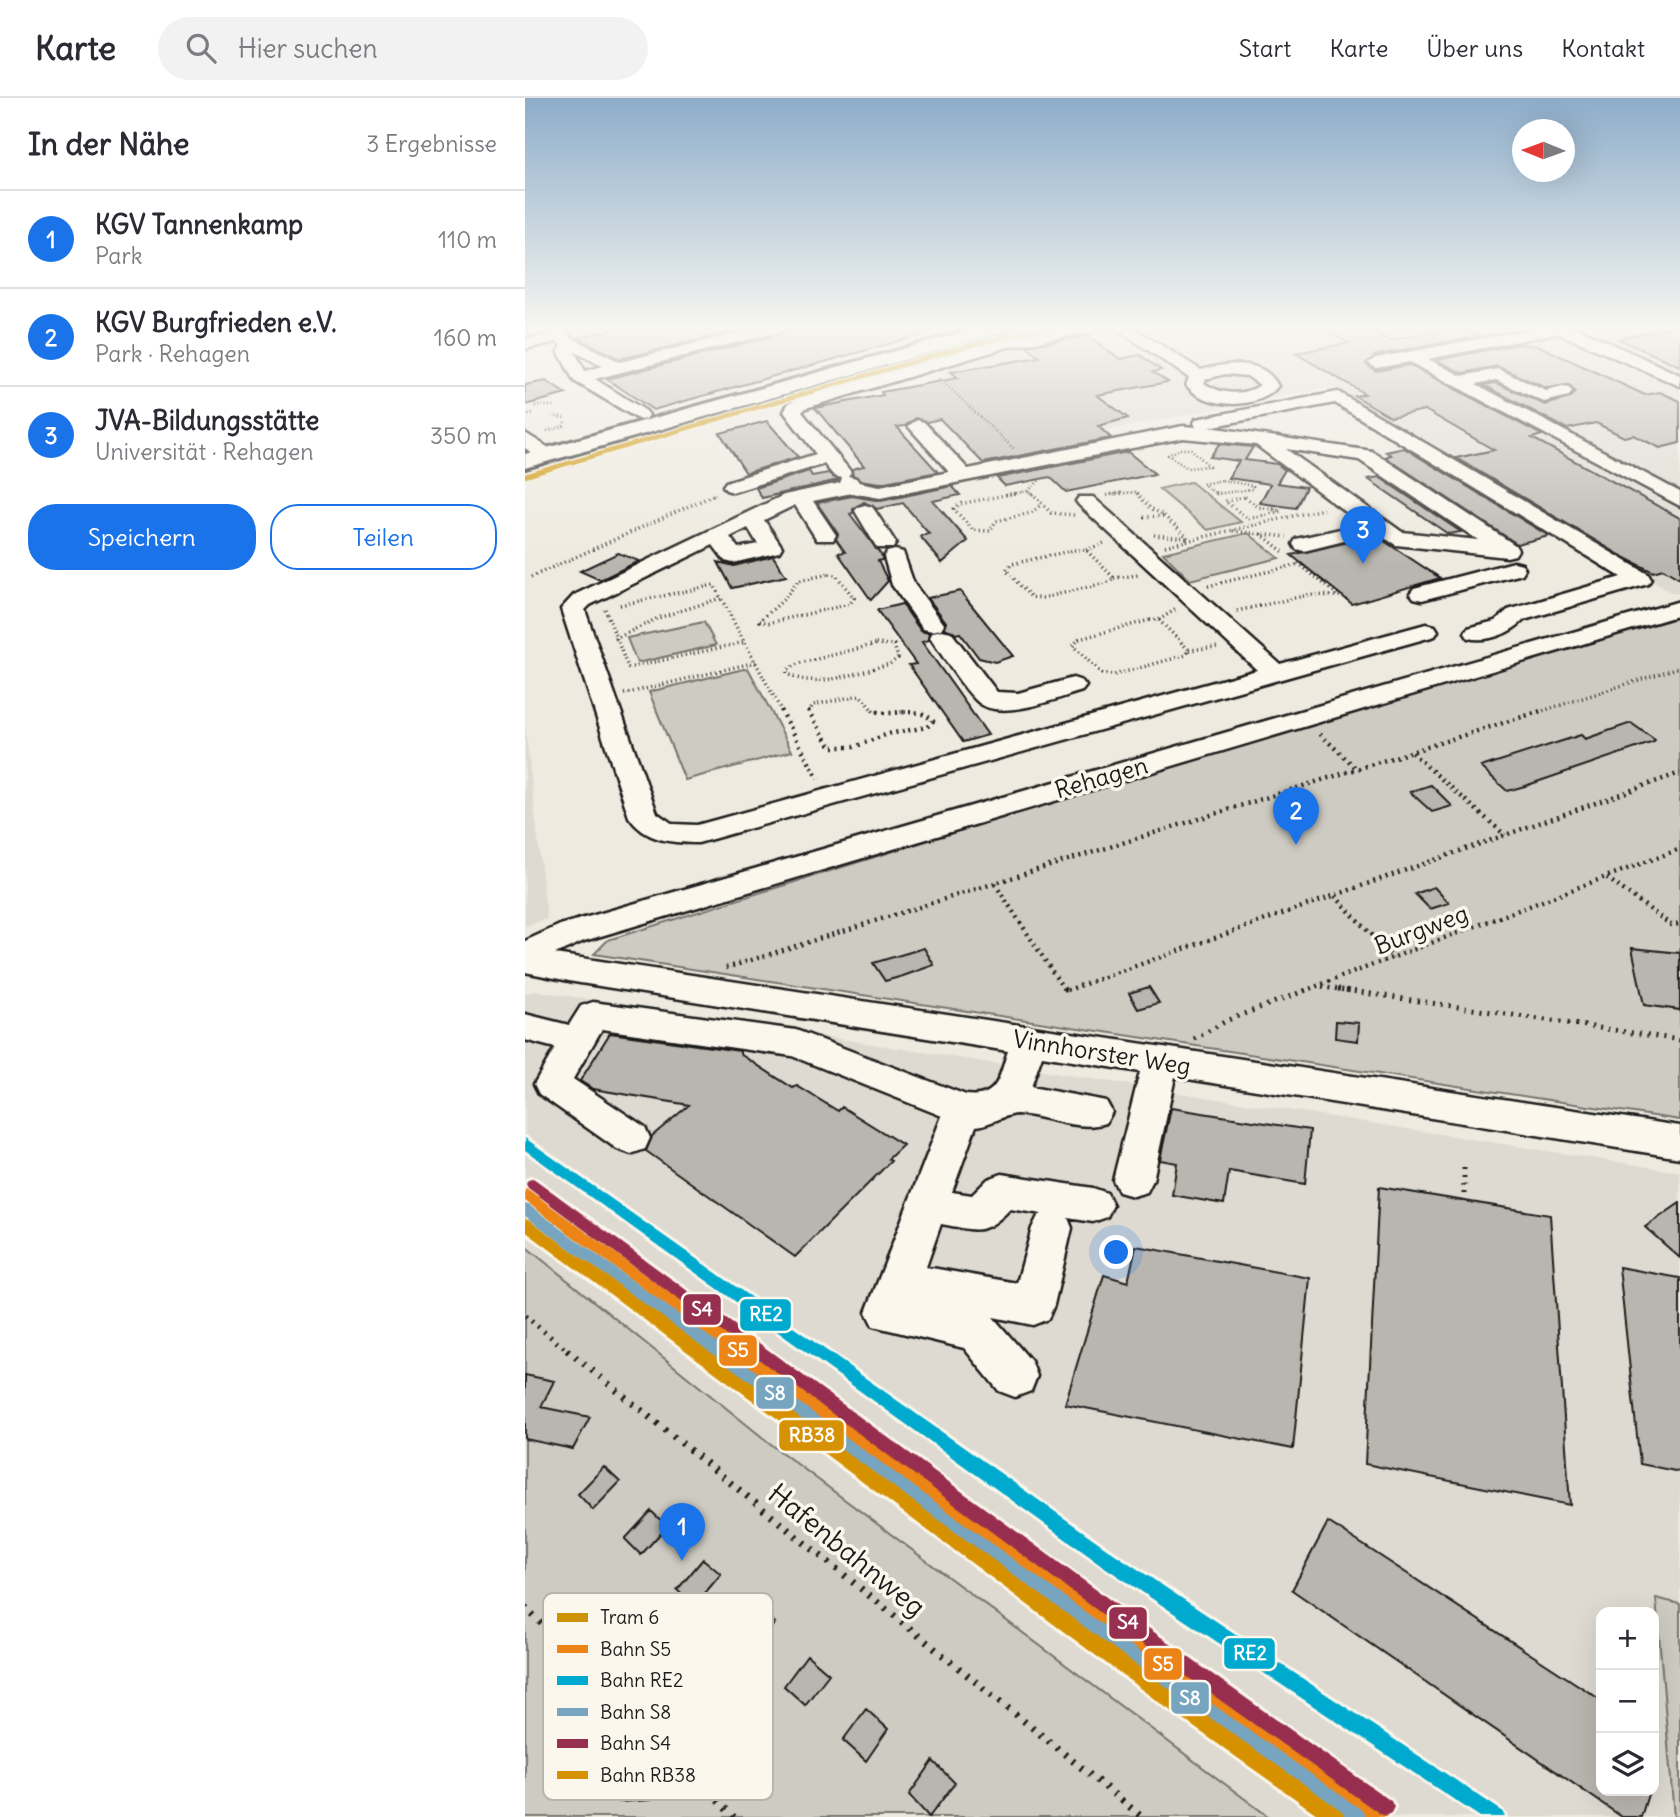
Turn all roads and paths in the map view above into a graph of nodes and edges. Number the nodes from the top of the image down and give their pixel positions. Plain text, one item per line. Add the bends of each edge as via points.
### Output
1 (628, 407) edge
2 (716, 407) edge
3 (795, 407) edge
4 (970, 407) edge
5 (1284, 407) edge
6 (1355, 407) edge
7 (1507, 407) edge
8 (534, 414) dead end
9 (527, 415) edge
10 (640, 415) dead end
11 (553, 416) dead end
12 (917, 426) dead end
13 (547, 431) dead end
14 (1139, 435) dead end
15 (525, 439) edge
16 (1261, 440) junction
17 (1003, 453) dead end
18 (1168, 455) joint
19 (536, 458) edge
20 (963, 475) junction
21 (1041, 479) dead end
22 (1244, 481) dead end
23 (1239, 484) junction
24 (849, 485) junction
25 (733, 486) joint
26 (1028, 491) junction
27 (800, 497) junction
28 (1680, 500) edge
29 (1348, 503) junction
30 (1042, 504) junction
31 (1277, 505) dead end
32 (1086, 507) junction
33 (1273, 509) junction
34 (1164, 516) junction
35 (1144, 517) dead end
36 (748, 520) junction
37 (1379, 526) junction
38 (1229, 531) junction
39 (1261, 534) junction
40 (825, 535) dead end
41 (1117, 536) junction
42 (713, 537) junction
43 (1188, 538) junction
44 (1195, 539) junction
45 (1096, 541) dead end
46 (1091, 548) junction
47 (1086, 550) junction
48 (1141, 551) junction
49 (1301, 552) junction
50 (1513, 565) junction
51 (531, 577) dead end
52 (1422, 593) dead end
53 (721, 598) junction
54 (1184, 598) junction
55 (1680, 608) edge
56 (1159, 620) junction
57 (768, 623) joint
58 (1426, 631) dead end
59 (1477, 634) dead end
60 (1224, 635) junction
61 (615, 639) junction
62 (745, 642) junction
63 (1207, 648) junction
64 (1189, 650) junction
65 (1218, 652) dead end
66 (756, 662) junction
67 (1680, 667) edge
68 (1275, 673) junction
69 (801, 681) joint
70 (1073, 686) dead end
71 (603, 699) junction
72 (813, 705) joint
73 (1302, 718) junction
74 (1411, 752) junction
75 (1357, 769) junction
76 (1680, 774) edge
77 (818, 779) dead end
78 (1506, 835) junction
79 (1680, 849) edge
80 (1607, 878) junction
81 (995, 884) junction
82 (1335, 896) junction
83 (1680, 924) edge
84 (525, 954) edge
85 (1393, 958) junction
86 (525, 960) edge
87 (717, 973) dead end
88 (1321, 987) junction
89 (525, 1027) edge
90 (1680, 1040) edge
91 (577, 1041) junction
92 (1028, 1041) junction
93 (1173, 1053) junction
94 (1009, 1098) junction
95 (963, 1109) junction
96 (1093, 1112) dead end
97 (631, 1138) dead end
98 (1680, 1142) edge
99 (1464, 1168) dead end
100 (1133, 1180) dead end
101 (1464, 1201) dead end
102 (927, 1205) junction
103 (1093, 1205) dead end
104 (1052, 1228) dead end
105 (899, 1282) junction
106 (525, 1316) edge
107 (1015, 1376) dead end
108 (525, 1608) edge
109 (543, 1626) edge
110 (717, 1800) edge
111 (734, 1817) edge
112 (1142, 1817) edge

1 - 10 street
2 - 19 main road
3 - 24 street via 793,412
4 - 17 path via 1016,450
5 - 14 street
6 - 59 street via 1640,579 1516,615 1504,626
7 - 28 street
8 - 9 path
11 - 13 path via 566,420 564,426
12 - 20 street
15 - 19 street
16 - 20 street via 1183,432
16 - 29 street
16 - 50 street via 1365,455
18 - 18 path via 1189,470 1209,466 1188,449
20 - 24 street via 880,492
21 - 26 path
22 - 23 path
23 - 23 path via 1222,480 1203,484 1216,494 1253,486
24 - 25 street
24 - 27 street
24 - 70 street via 890,550 903,585 988,698 1010,702
25 - 51 path
26 - 30 path
26 - 30 path via 954,509 973,530 986,532 996,521 1031,513
27 - 36 street
27 - 40 street
29 - 37 street
29 - 38 path
30 - 32 path via 1057,515
31 - 33 path
32 - 34 path via 1135,492
32 - 41 street
33 - 33 path via 1258,507 1245,497 1224,501 1248,519 1282,511
34 - 35 path
34 - 43 path
36 - 42 street
36 - 42 street via 771,547 733,556
37 - 49 street
37 - 50 street via 1396,538
38 - 39 path
38 - 44 path
39 - 49 path
39 - 49 path
41 - 43 path
41 - 46 path
41 - 48 street
42 - 71 street via 582,600 573,609
43 - 44 path
44 - 48 path
45 - 46 path
46 - 47 path
47 - 47 path via 1012,564 1006,570 1031,597 1043,598 1114,578
48 - 54 street
49 - 54 path
49 - 60 path via 1341,596 1308,595 1238,610
50 - 52 street
53 - 61 path via 658,618
53 - 61 path via 714,584 606,608 603,611
53 - 62 path
54 - 56 path
54 - 60 street
55 - 73 street, Rehagen
56 - 64 path
56 - 64 path via 1079,639 1073,646 1102,674 1114,675 1186,655
57 - 57 path via 845,606 854,598 836,575 801,580 760,620
58 - 68 street
60 - 63 path
60 - 68 street
61 - 62 path via 626,667 633,668
62 - 66 path
63 - 64 path
63 - 65 path
66 - 71 path
66 - 77 path
67 - 74 path
68 - 71 street via 698,834 656,829 645,817
69 - 69 path via 890,664 899,654 894,645 876,643 787,670
72 - 72 path via 809,712 829,746 835,748 920,730 933,721 921,713 874,712 860,695
73 - 75 path
73 - 84 street, Rehagen via 572,933
74 - 75 path
74 - 78 path
75 - 81 path
76 - 78 path
78 - 82 path
79 - 80 path, Burgweg
80 - 83 path via 1671,925
80 - 85 path, Burgweg
81 - 82 path via 1065,991
81 - 87 path
82 - 85 path
85 - 88 path, Burgweg
86 - 92 street, Vinnhorster Weg
88 - 90 path
88 - 93 path, Burgweg via 1228,1020
89 - 91 street
91 - 95 street via 593,1015 796,1043
91 - 97 street via 552,1084
92 - 93 street, Vinnhorster Weg
92 - 94 street
93 - 98 street, Vinnhorster Weg
93 - 100 street
94 - 95 street via 993,1110
94 - 96 street
95 - 102 street
99 - 101 path
102 - 103 street via 980,1213 1002,1191
102 - 105 street
104 - 105 street via 1033,1305
105 - 107 street via 888,1312 977,1331
106 - 112 path, Hafenbahnweg
108 - 109 path
110 - 111 path

